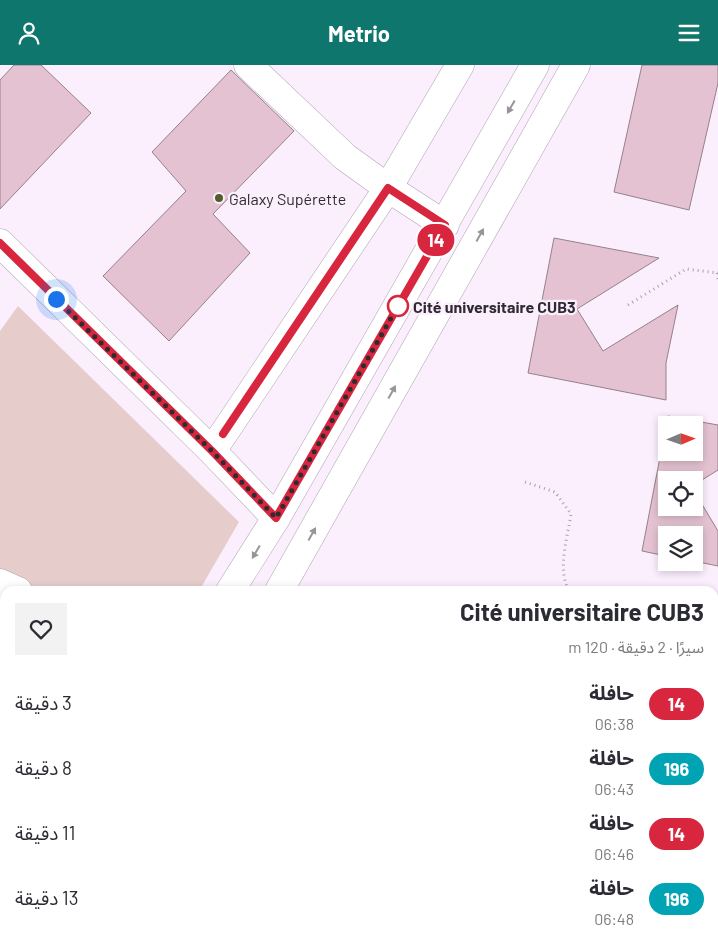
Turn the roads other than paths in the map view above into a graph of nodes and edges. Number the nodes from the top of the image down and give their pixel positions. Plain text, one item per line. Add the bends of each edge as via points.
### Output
1 (248, 65) edge
2 (460, 65) edge
3 (535, 65) edge
4 (576, 65) edge
5 (388, 188) junction
6 (445, 225) junction
7 (0, 243) edge
8 (212, 451) junction
9 (276, 518) junction
10 (233, 586) edge
11 (282, 586) edge

1 - 5 street via 345,157
2 - 5 street
3 -> 6 street
11 -> 4 street
5 - 6 street
5 - 8 street
6 - 9 street
7 - 8 street
8 - 9 street
9 -> 10 street

